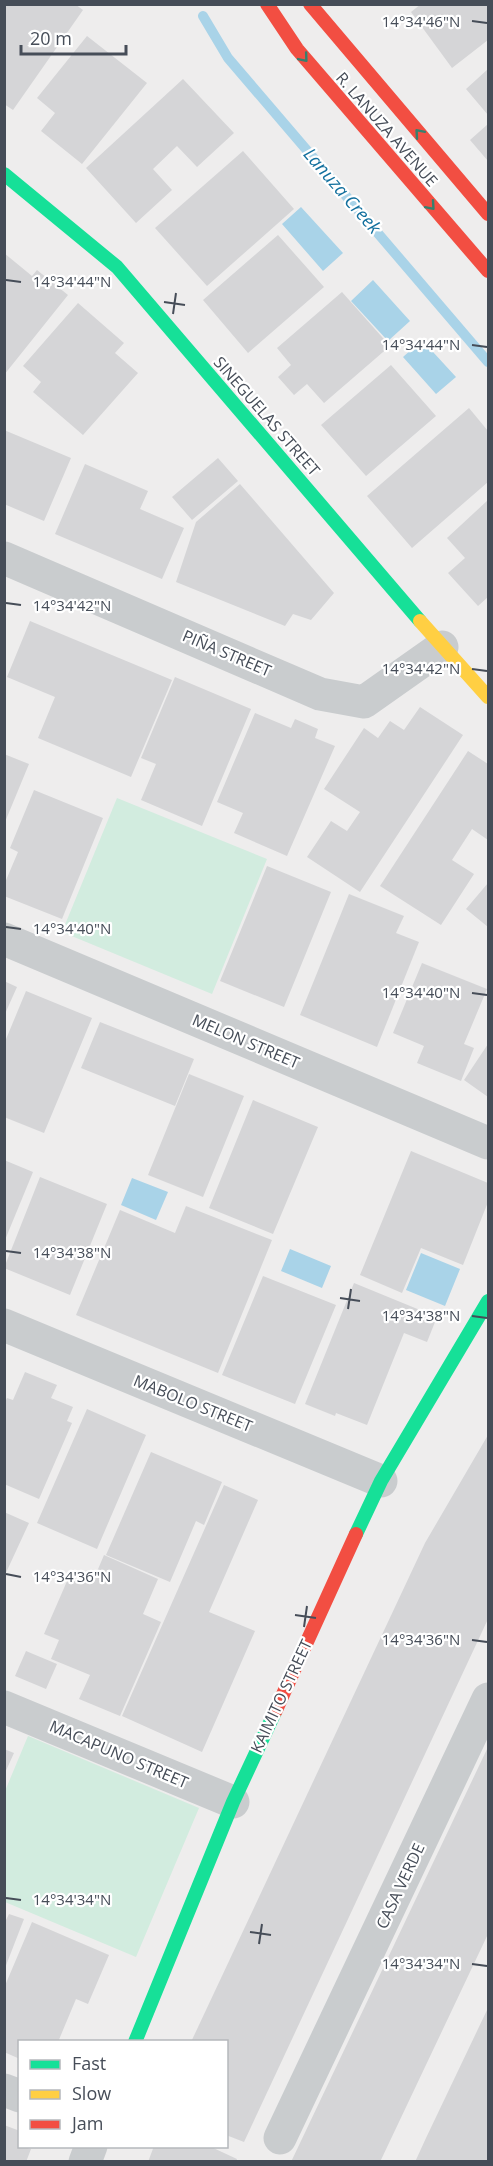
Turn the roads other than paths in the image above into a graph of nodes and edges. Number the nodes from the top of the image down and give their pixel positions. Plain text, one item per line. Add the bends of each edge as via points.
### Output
1 (310, 4) edge
2 (265, 7) edge
3 (4, 174) edge
4 (489, 214) edge
5 (489, 271) edge
6 (4, 558) edge
7 (442, 647) junction
8 (489, 697) edge
9 (4, 939) edge
10 (489, 1143) edge
11 (489, 1301) edge
12 (4, 1325) edge
13 (381, 1481) junction
14 (489, 1699) edge
15 (4, 1707) edge
16 (233, 1802) junction
17 (136, 2040) edge
18 (280, 2138) dead end
19 (91, 2148) edge
20 (85, 2162) edge

4 -> 1 street, R. LANUZA AVENUE
2 -> 5 street, R. LANUZA AVENUE via 297,50
3 - 7 street, SINEGUELAS STREET via 117,267
6 - 7 street, PIÑA STREET via 320,694 364,702
7 - 8 street, SINEGUELAS STREET
9 - 10 street, MELON STREET
11 - 13 street, KAIMITO STREET
12 - 13 street, MABOLO STREET
13 - 16 street, KAIMITO STREET
14 - 18 street, CASA VERDE
15 - 16 street, MACAPUNO STREET
16 - 17 street, KAIMITO STREET
19 - 20 street

